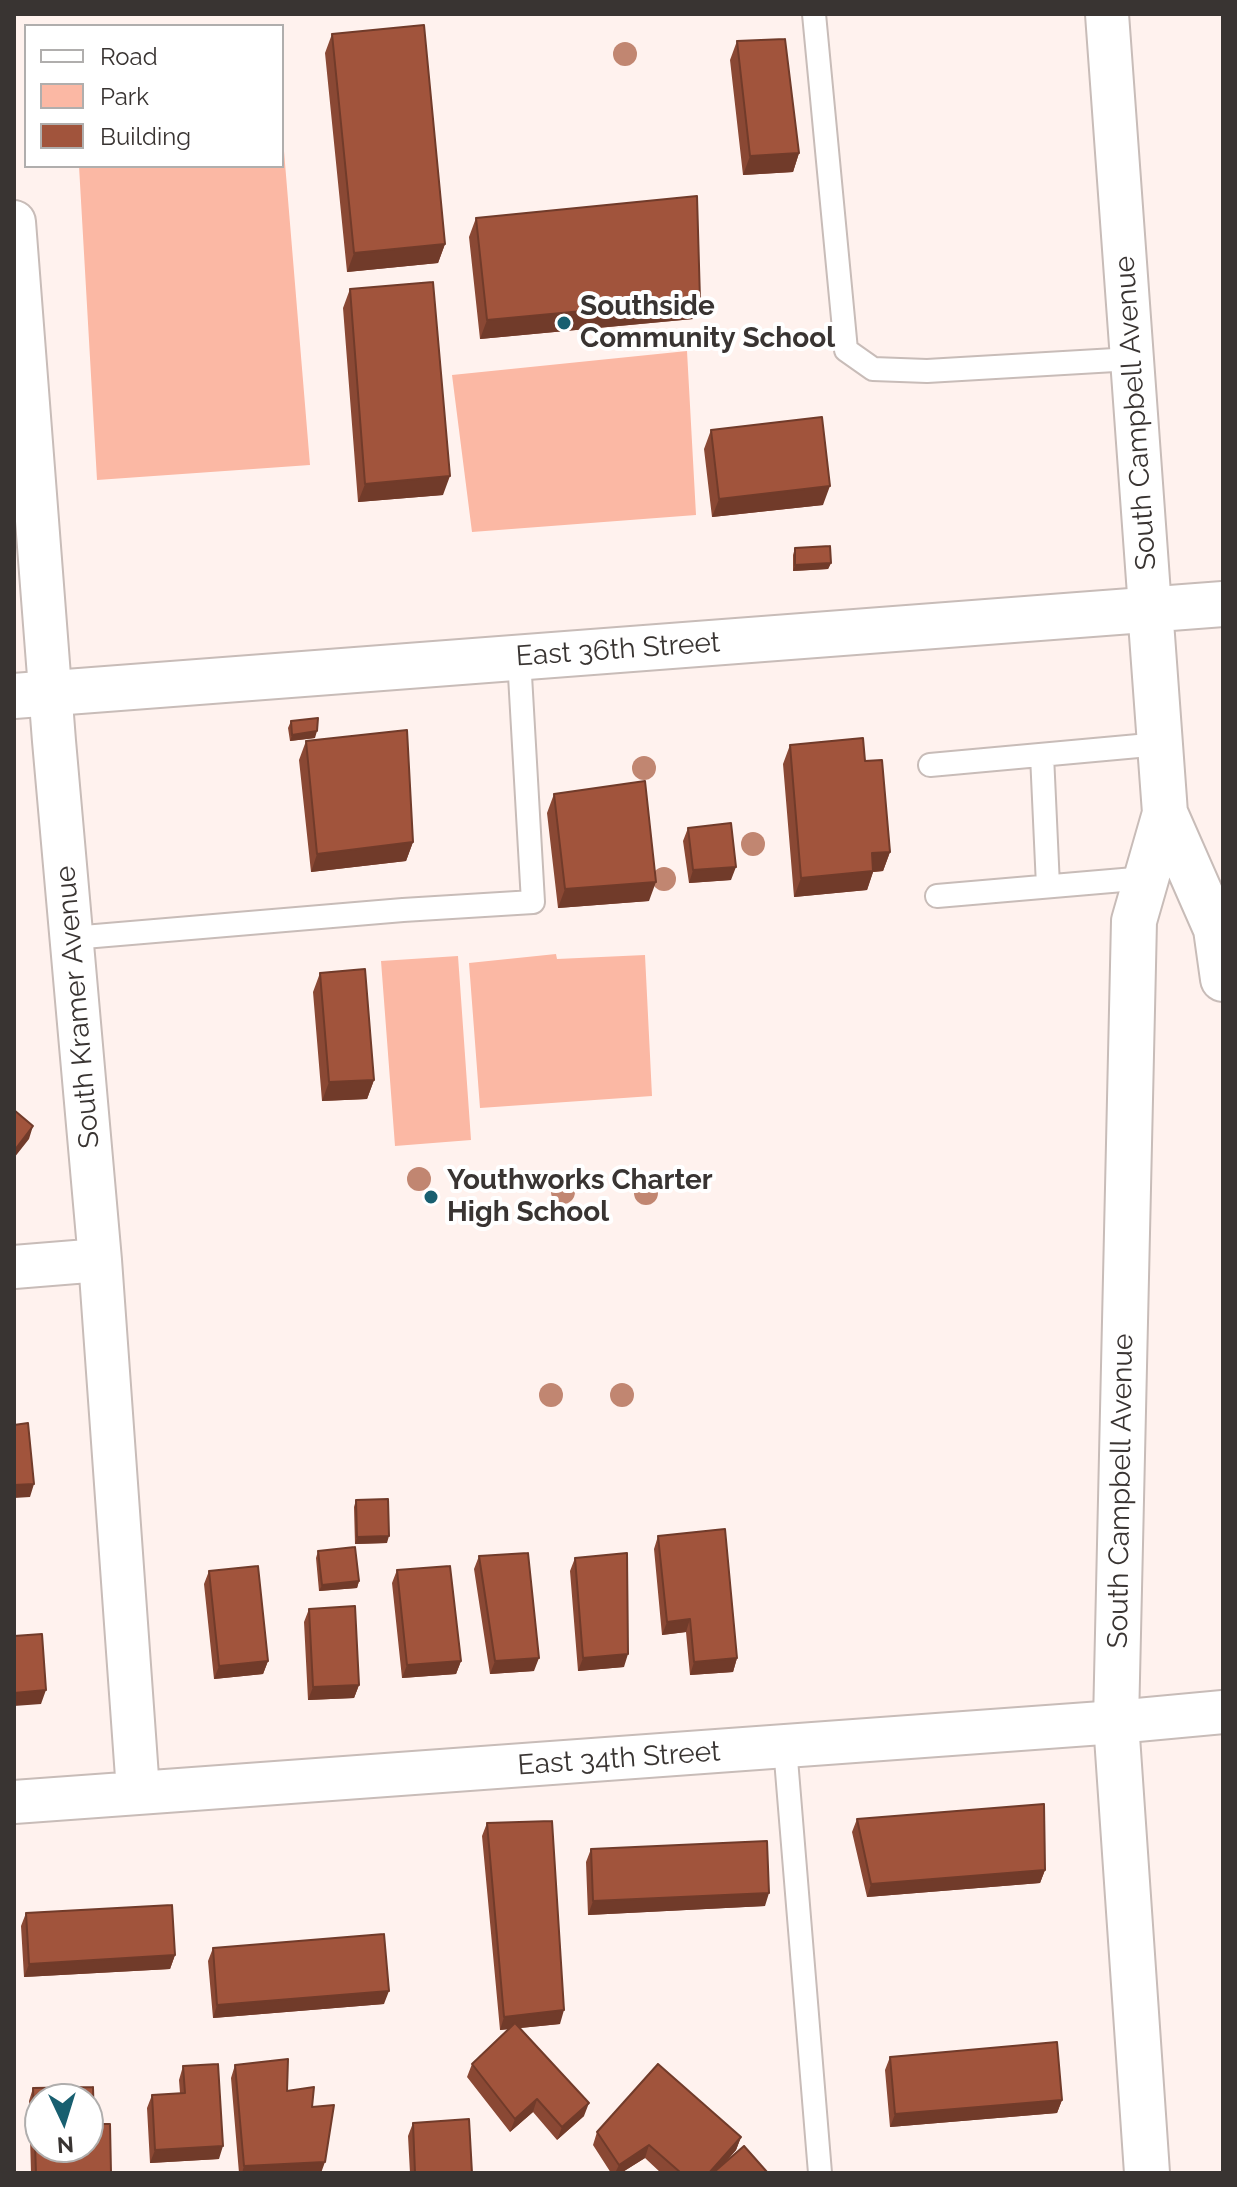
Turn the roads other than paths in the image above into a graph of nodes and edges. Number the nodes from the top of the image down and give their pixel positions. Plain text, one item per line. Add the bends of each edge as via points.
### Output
1 (814, 14) edge
2 (1107, 14) edge
3 (14, 222) edge
4 (1132, 359) junction
5 (22, 425) edge
6 (1223, 604) edge
7 (1150, 608) junction
8 (519, 658) junction
9 (32, 695) edge
10 (1160, 744) junction
11 (1042, 755) junction
12 (930, 765) dead end
13 (1165, 813) junction
14 (1146, 878) junction
15 (1048, 886) junction
16 (937, 896) dead end
17 (72, 938) junction
18 (1223, 979) edge
19 (100, 1260) junction
20 (14, 1267) edge
21 (1223, 1712) edge
22 (1116, 1722) junction
23 (785, 1747) junction
24 (138, 1791) junction
25 (14, 1802) edge
26 (820, 2173) edge
27 (1147, 2173) edge

1 - 4 lane via 846,350 873,369 927,371
2 - 4 street, South Campbell Avenue
3 - 5 street, South Kramer Avenue
4 - 7 street, South Campbell Avenue
5 - 9 street, South Kramer Avenue
6 - 7 street, East 36th Street
7 - 8 street, East 36th Street
7 - 10 street, South Campbell Avenue
8 - 9 street, East 36th Street
8 - 17 lane via 533,902
9 - 17 street, South Kramer Avenue
10 - 11 lane
10 - 13 street, South Campbell Avenue
11 - 12 lane
11 - 15 lane
13 - 14 street, South Campbell Avenue
13 - 18 street, South Campbell Avenue via 1216,929
14 - 15 lane
14 - 22 street, South Campbell Avenue via 1134,921
15 - 16 lane
17 - 19 street, South Kramer Avenue
19 - 20 street
19 - 24 street, South Kramer Avenue
21 - 22 street, East 34th Street
22 - 23 street, East 34th Street
22 - 27 street, South Campbell Avenue
23 - 24 street, East 34th Street
23 - 26 lane
24 - 25 street, East 34th Street

